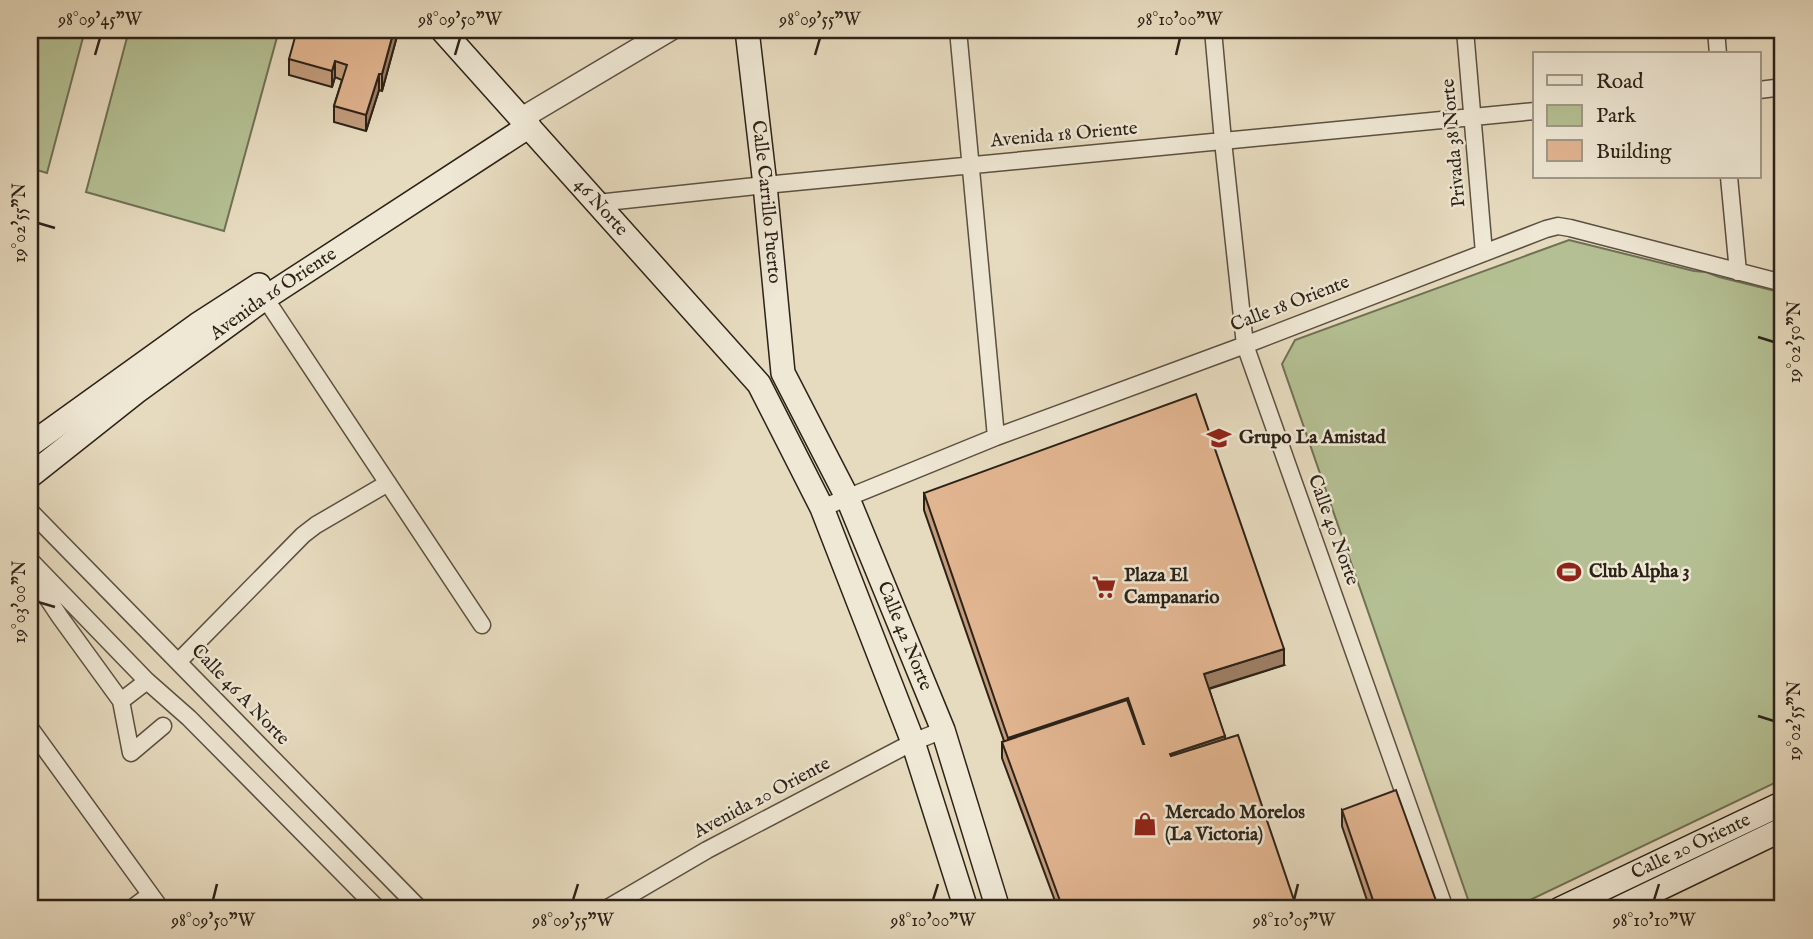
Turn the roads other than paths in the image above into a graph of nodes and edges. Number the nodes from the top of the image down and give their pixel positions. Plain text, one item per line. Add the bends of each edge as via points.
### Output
1 (442, 30) edge
2 (670, 30) edge
3 (747, 30) edge
4 (958, 30) edge
5 (1213, 30) edge
6 (1465, 30) edge
7 (1716, 30) edge
8 (1718, 52) edge
9 (1783, 87) edge
10 (1760, 90) edge
11 (1533, 111) edge
12 (1473, 117) junction
13 (525, 122) junction
14 (1223, 141) junction
15 (971, 165) junction
16 (1729, 178) edge
17 (765, 185) junction
18 (597, 203) junction
19 (1484, 253) junction
20 (1738, 272) junction
21 (1783, 283) edge
22 (261, 292) junction
23 (1245, 345) junction
24 (783, 373) junction
25 (759, 384) junction
26 (996, 437) junction
27 (30, 445) edge
28 (30, 476) edge
29 (388, 483) junction
30 (848, 499) junction
31 (822, 508) junction
32 (30, 511) edge
33 (31, 562) edge
34 (482, 625) dead end
35 (178, 662) junction
36 (147, 681) junction
37 (121, 701) junction
38 (163, 726) dead end
39 (30, 728) edge
40 (943, 730) junction
41 (913, 742) junction
42 (1783, 803) edge
43 (1783, 829) edge
44 (1608, 886) junction
45 (150, 895) junction
46 (1622, 908) edge
47 (131, 909) edge
48 (161, 909) edge
49 (378, 909) edge
50 (420, 909) edge
51 (606, 909) edge
52 (967, 909) edge
53 (998, 909) edge
54 (1445, 909) edge
55 (1560, 909) edge

1 - 13 main road, 46 Norte
2 - 13 street
3 - 17 main road, Calle Carrillo Puerto
4 - 15 street
5 - 14 street, Calle 40 Norte
6 - 12 street, Privada 38 Norte
7 - 8 street
9 - 10 street
11 - 12 street, Avenida 18 Oriente
12 - 14 street, Avenida 18 Oriente
12 - 19 street, Privada 38 Norte
13 - 18 main road, 46 Norte
13 - 22 main road, Avenida 16 Oriente
14 - 15 street, Avenida 18 Oriente
14 - 23 street, Calle 40 Norte
15 - 17 street, Avenida 18 Oriente
15 - 26 street
16 - 20 street
17 - 18 street, Avenida 18 Oriente
17 - 24 main road, Calle Carrillo Puerto
18 - 25 main road, 46 Norte
19 - 20 street, Calle 18 Oriente via 1558,226
19 - 23 street, Calle 18 Oriente
20 - 21 street, Calle 18 Oriente
22 - 27 main road, Avenida 16 Oriente via 197,325
22 - 28 main road, Avenida 16 Oriente
22 - 29 street
23 - 26 street, Calle 18 Oriente
23 - 54 street, Calle 40 Norte
24 - 25 main road
24 - 30 main road, Calle 42 Norte
25 - 31 main road, Calle 42 Norte
26 - 30 street, Calle 18 Oriente
29 - 34 street
29 - 35 street via 303,535
30 - 31 street, Calle 18 Oriente
30 - 40 main road, Calle 42 Norte
31 - 41 main road, Calle 42 Norte
32 - 35 street, Calle 46 A Norte
33 - 36 street
33 - 37 street via 44,593
35 - 50 street, Calle 46 A Norte
36 - 37 street
36 - 49 street
37 - 38 street via 131,753
39 - 45 street
40 - 41 street, Avenida 20 Oriente
40 - 53 main road, Calle 42 Norte
41 - 51 street, Avenida 20 Oriente via 707,850
41 - 52 main road, Calle 42 Norte
42 - 44 main road, Calle 20 Oriente
43 - 46 main road, Calle 20 Oriente
44 - 46 street
44 - 55 main road, Calle 20 Oriente
45 - 47 street
45 - 48 street

